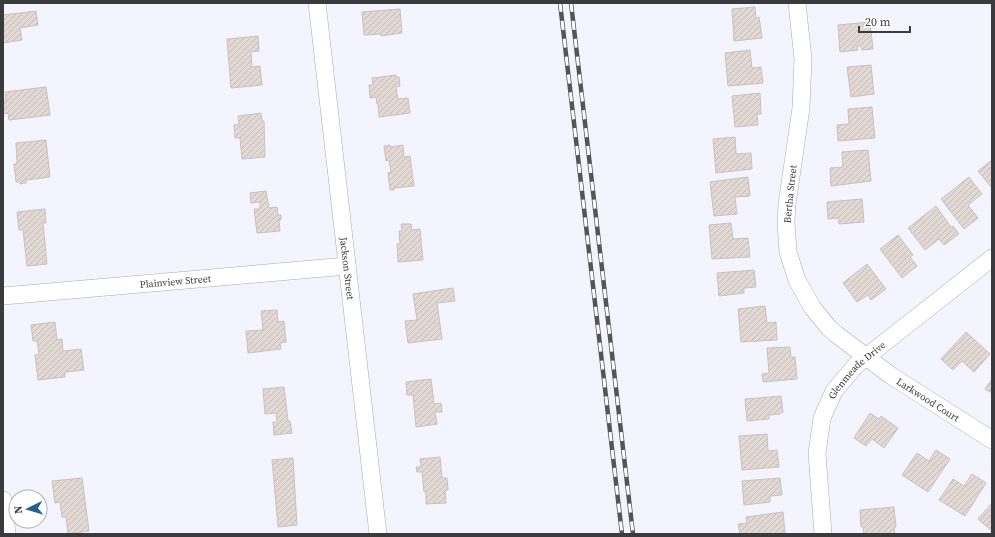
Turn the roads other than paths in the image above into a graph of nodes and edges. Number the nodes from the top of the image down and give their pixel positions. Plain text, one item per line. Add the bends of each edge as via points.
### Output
1 (317, 3) edge
2 (797, 3) edge
3 (992, 258) edge
4 (347, 266) junction
5 (3, 296) edge
6 (866, 357) junction
7 (992, 440) edge
8 (3, 500) edge
9 (7, 534) edge
10 (378, 534) edge
11 (823, 534) edge

1 - 4 street, Jackson Street
2 - 6 street, Bertha Street via 802,59 801,108 787,204 788,252 797,280 812,307 829,328
3 - 6 street, Glenmeade Drive
4 - 5 street, Plainview Street
4 - 10 street, Jackson Street
6 - 7 street, Larkwood Court
6 - 11 street, Glenmeade Drive via 834,391 822,418 817,453
8 - 9 street

